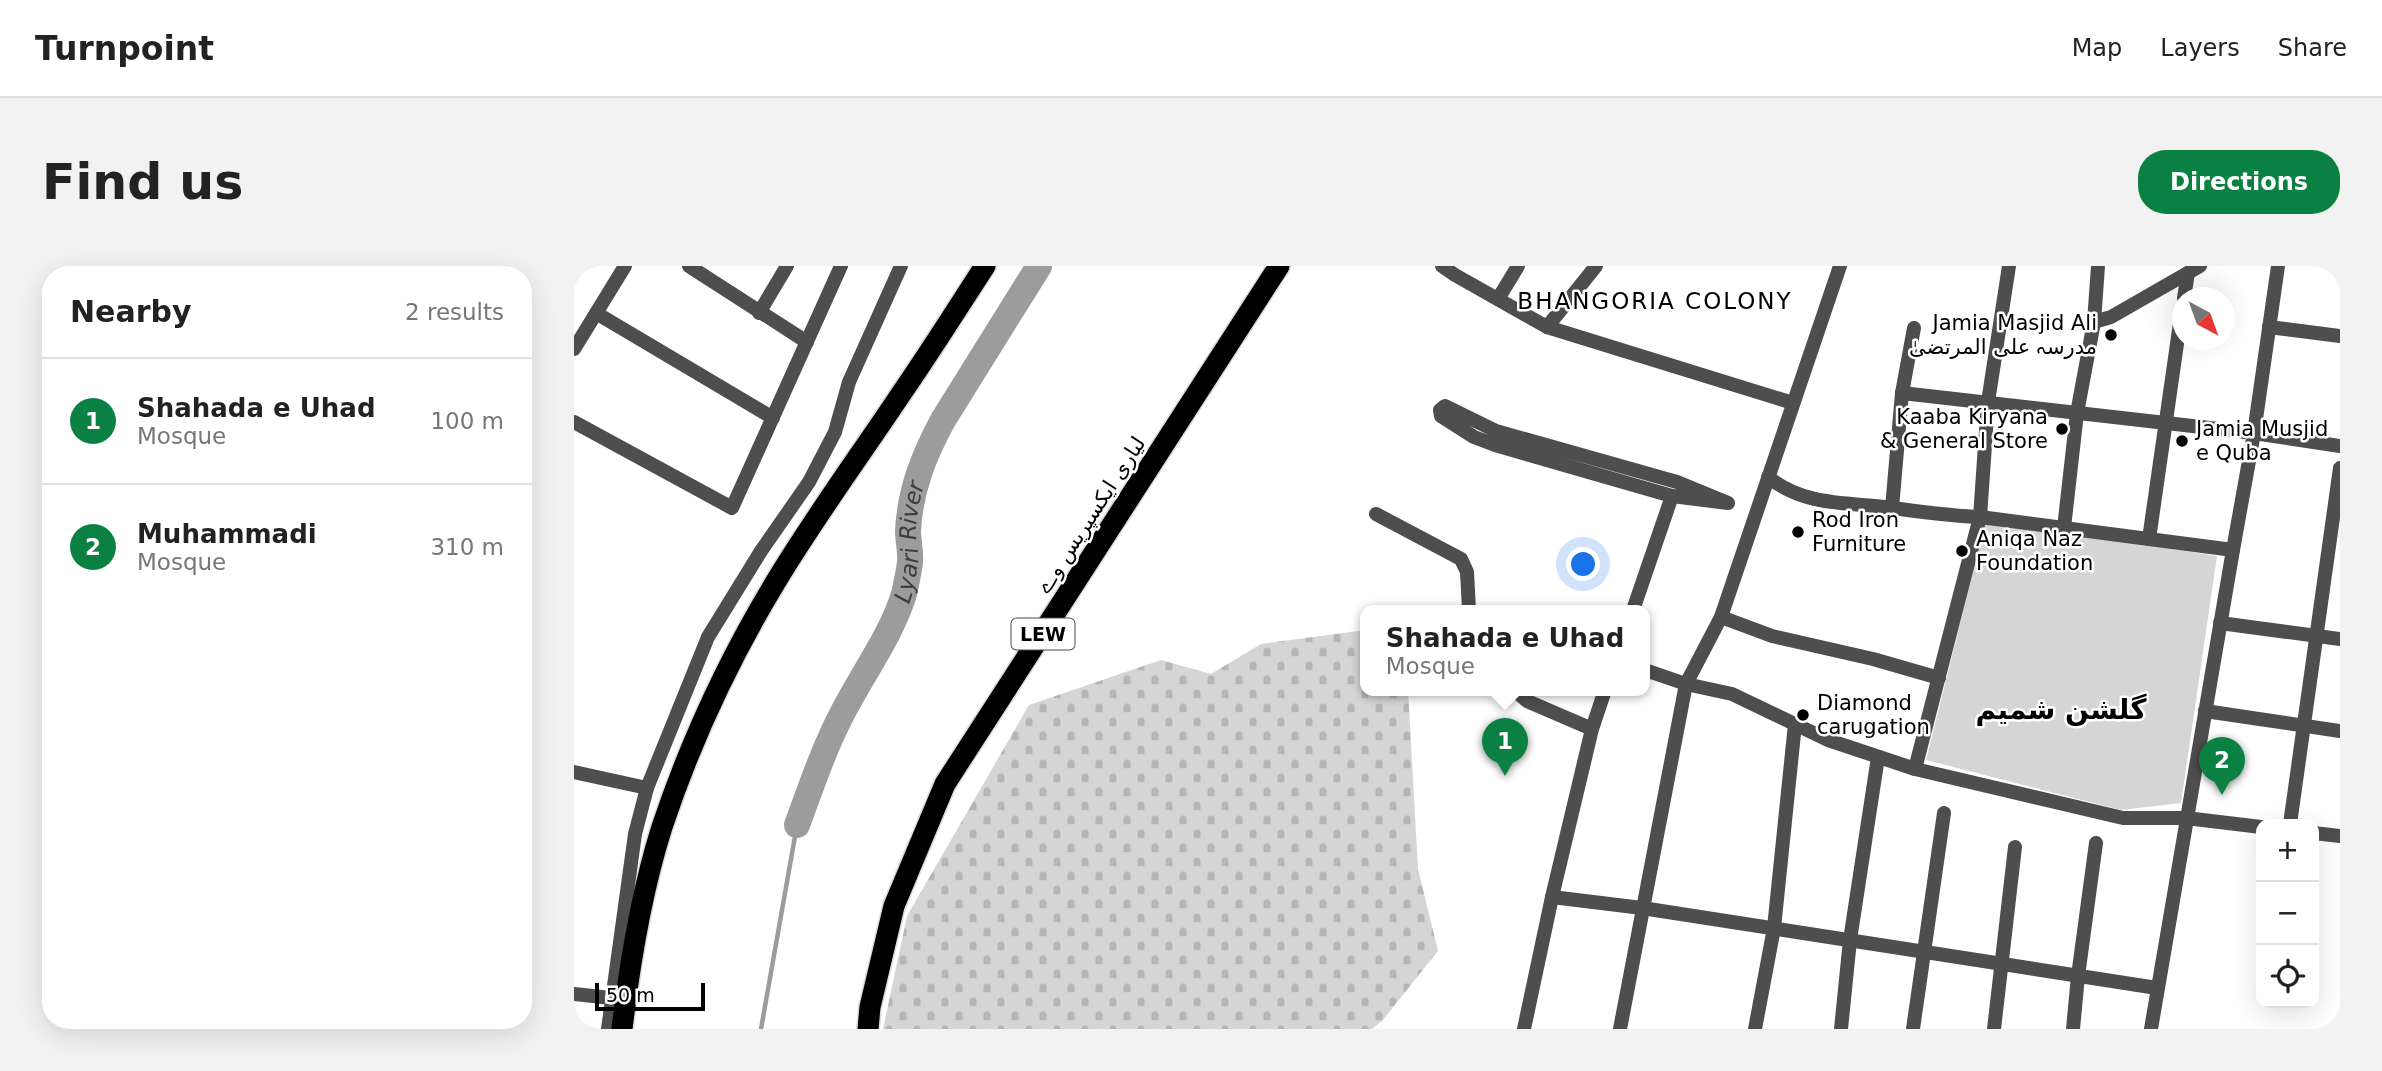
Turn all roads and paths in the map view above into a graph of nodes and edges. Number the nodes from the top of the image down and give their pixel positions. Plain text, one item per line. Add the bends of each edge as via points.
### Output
1 (625, 266) edge
2 (690, 266) edge
3 (785, 266) edge
4 (841, 266) edge
5 (901, 266) edge
6 (985, 266) edge
7 (1279, 266) edge
8 (1442, 266) edge
9 (1518, 266) edge
10 (1596, 266) edge
11 (1840, 266) edge
12 (2009, 266) edge
13 (2098, 266) edge
14 (2278, 266) edge
15 (2194, 270) edge
16 (2188, 287) edge
17 (1498, 299) junction
18 (596, 313) junction
19 (760, 313) junction
20 (2094, 322) junction
21 (1547, 327) junction
22 (2269, 327) junction
23 (1914, 328) dead end
24 (2340, 336) edge
25 (807, 342) junction
26 (574, 349) edge
27 (2176, 350) edge
28 (1902, 393) junction
29 (1988, 402) junction
30 (1793, 403) junction
31 (2077, 412) junction
32 (773, 418) junction
33 (574, 422) edge
34 (2164, 423) junction
35 (2254, 433) junction
36 (2340, 446) edge
37 (2340, 468) edge
38 (1768, 477) junction
39 (1672, 496) junction
40 (1892, 508) junction
41 (1376, 514) dead end
42 (1980, 517) junction
43 (2064, 528) junction
44 (2148, 539) junction
45 (2233, 550) junction
46 (1469, 605) edge
47 (1635, 605) edge
48 (1721, 617) junction
49 (2220, 623) junction
50 (2317, 636) junction
51 (2340, 639) edge
52 (1650, 672) edge
53 (1939, 677) junction
54 (1686, 684) junction
55 (1521, 696) edge
56 (1603, 696) edge
57 (2205, 711) junction
58 (1795, 724) junction
59 (2305, 726) junction
60 (1592, 729) junction
61 (2340, 731) edge
62 (1878, 757) junction
63 (1916, 769) junction
64 (574, 772) edge
65 (647, 788) junction
66 (1944, 813) dead end
67 (2186, 818) junction
68 (2291, 819) edge
69 (2256, 826) edge
70 (2319, 834) edge
71 (2340, 836) edge
72 (2096, 843) dead end
73 (2014, 847) dead end
74 (1552, 897) junction
75 (1642, 908) junction
76 (1774, 928) junction
77 (1850, 940) junction
78 (1924, 952) junction
79 (2002, 964) junction
80 (2078, 976) junction
81 (2157, 988) junction
82 (574, 994) edge
83 (611, 998) junction
84 (608, 1029) edge
85 (622, 1029) edge
86 (868, 1029) edge
87 (1524, 1029) edge
88 (1620, 1029) edge
89 (1755, 1029) edge
90 (1841, 1029) edge
91 (1913, 1029) edge
92 (1994, 1029) edge
93 (2073, 1029) edge
94 (2151, 1029) edge

1 - 18 street
2 - 19 street
3 - 19 street
4 - 25 street
5 - 65 street via 849,382 835,432 709,637
6 - 85 highway via 798,545 731,663 662,827 639,912
7 - 86 highway, لیاری ایکسپریس وے / LEW via 945,784 894,906
8 - 17 street
9 - 17 street
10 - 21 street
11 - 30 street
12 - 29 street
13 - 20 street
14 - 22 street
15 - 16 street
15 - 20 street
17 - 21 street
18 - 26 street
18 - 32 street
19 - 25 street
20 - 31 street
21 - 30 street
22 - 24 street
22 - 35 street
23 - 28 street
25 - 32 street
27 - 34 street
28 - 29 street
28 - 40 street
29 - 31 street
29 - 42 street
30 - 38 street
31 - 34 street
31 - 43 street
32 - 33 street via 732,508
34 - 35 street
34 - 44 street
35 - 36 street
35 - 45 street
37 - 50 street
38 - 40 street via 1780,487 1818,501
38 - 48 street
39 - 39 street via 1495,446 1474,438 1441,416 1440,410 1448,406 1496,431 1677,482 1728,503
39 - 47 street
40 - 42 street
41 - 46 street via 1461,559 1467,572
42 - 43 street
42 - 53 street
43 - 44 street
44 - 45 street
45 - 49 street
48 - 53 street via 1772,636
48 - 54 street
49 - 50 street
49 - 57 street
50 - 51 street
50 - 59 street
52 - 54 street
53 - 63 street
54 - 58 street via 1732,694
54 - 75 street
55 - 60 street
56 - 60 street
57 - 59 street
57 - 67 street
58 - 62 street
58 - 76 street
59 - 61 street
59 - 68 street
60 - 74 street
62 - 63 street
62 - 77 street
63 - 67 street via 2123,818
64 - 65 street
65 - 83 street via 635,834
66 - 78 street
67 - 69 street
67 - 81 street
70 - 71 street
72 - 80 street
73 - 79 street
74 - 75 street
74 - 87 street
75 - 76 street
75 - 88 street
76 - 77 street
76 - 89 street
77 - 78 street
77 - 90 street
78 - 79 street
78 - 91 street
79 - 80 street
79 - 92 street
80 - 81 street
80 - 93 street
81 - 94 street
82 - 83 street
83 - 84 street

